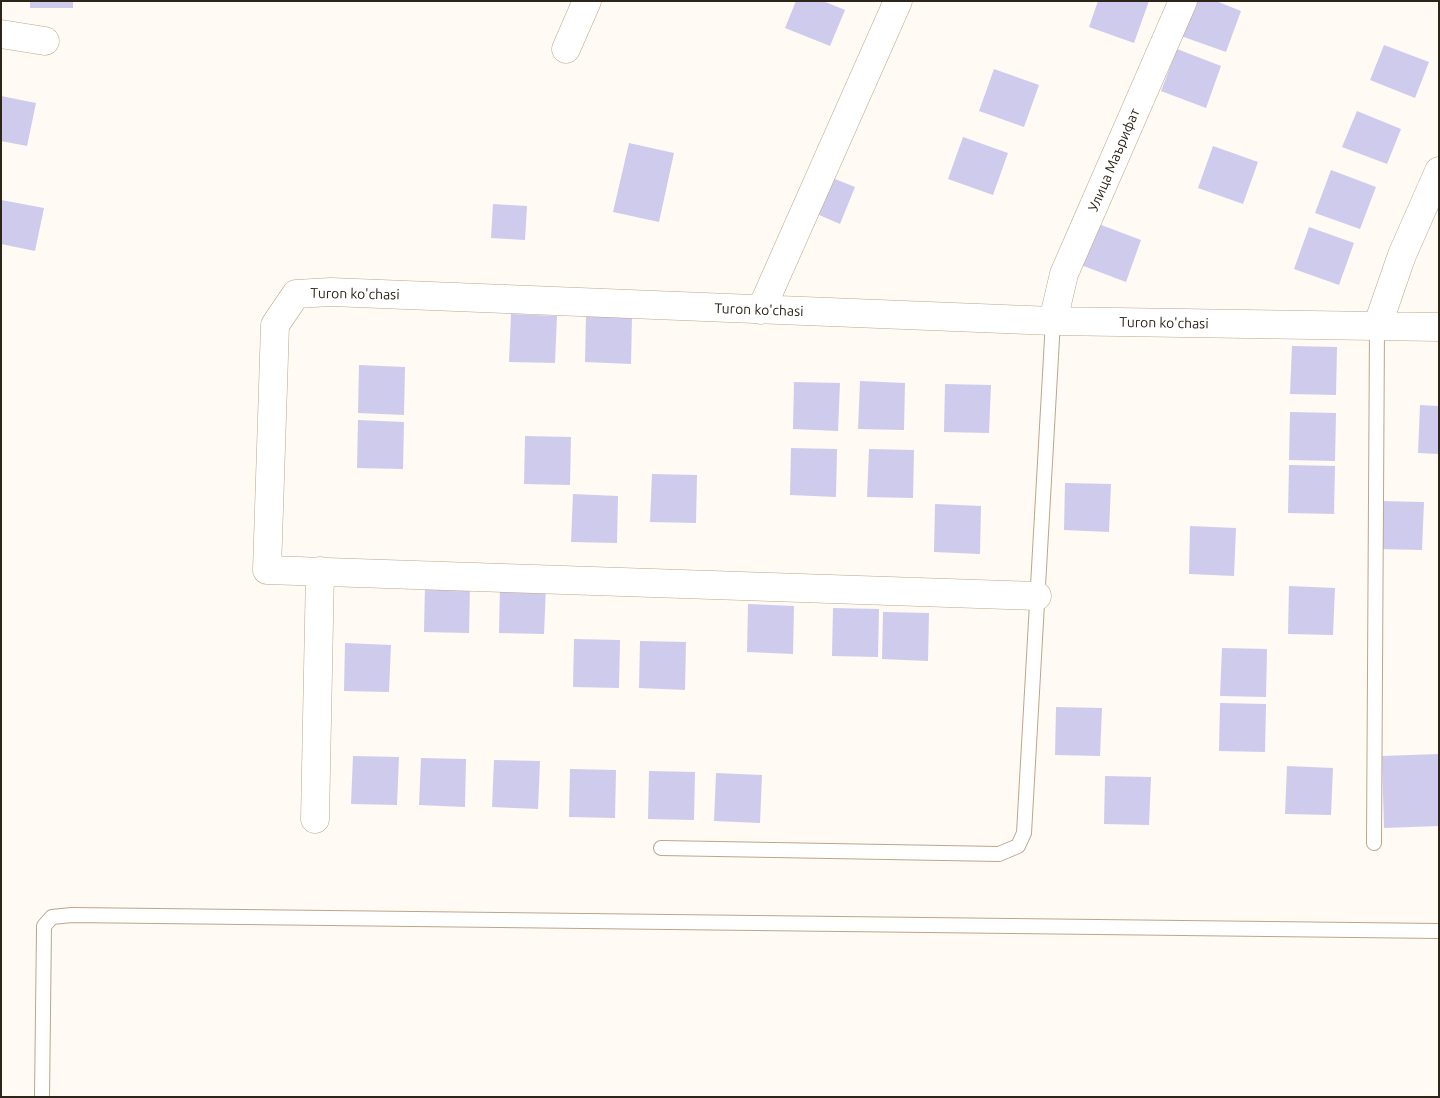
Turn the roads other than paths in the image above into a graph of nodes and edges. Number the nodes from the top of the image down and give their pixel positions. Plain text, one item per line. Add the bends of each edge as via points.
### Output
1 (587, 1) edge
2 (898, 1) edge
3 (1183, 1) edge
4 (1, 34) edge
5 (45, 41) dead end
6 (566, 49) dead end
7 (1439, 171) edge
8 (761, 310) junction
9 (1053, 321) junction
10 (1376, 327) junction
11 (1439, 327) edge
12 (320, 571) junction
13 (1037, 596) junction
14 (315, 819) dead end
15 (1374, 843) dead end
16 (661, 848) dead end
17 (1439, 931) edge
18 (42, 1097) edge

1 - 6 street
2 - 8 street
3 - 9 street, Улица Маърифат via 1064,274
4 - 5 street
7 - 10 street via 1402,255
8 - 9 street, Turon ko'chasi
8 - 12 street, Turon ko'chasi via 330,292 296,294 274,325 266,570
9 - 10 street, Turon ko'chasi
9 - 13 lane
10 - 11 street, Turon ko'chasi
10 - 15 lane
12 - 13 street, Turon ko'chasi
12 - 14 street
13 - 16 lane via 1024,832 1018,846 999,854
17 - 18 lane via 52,917 44,926

